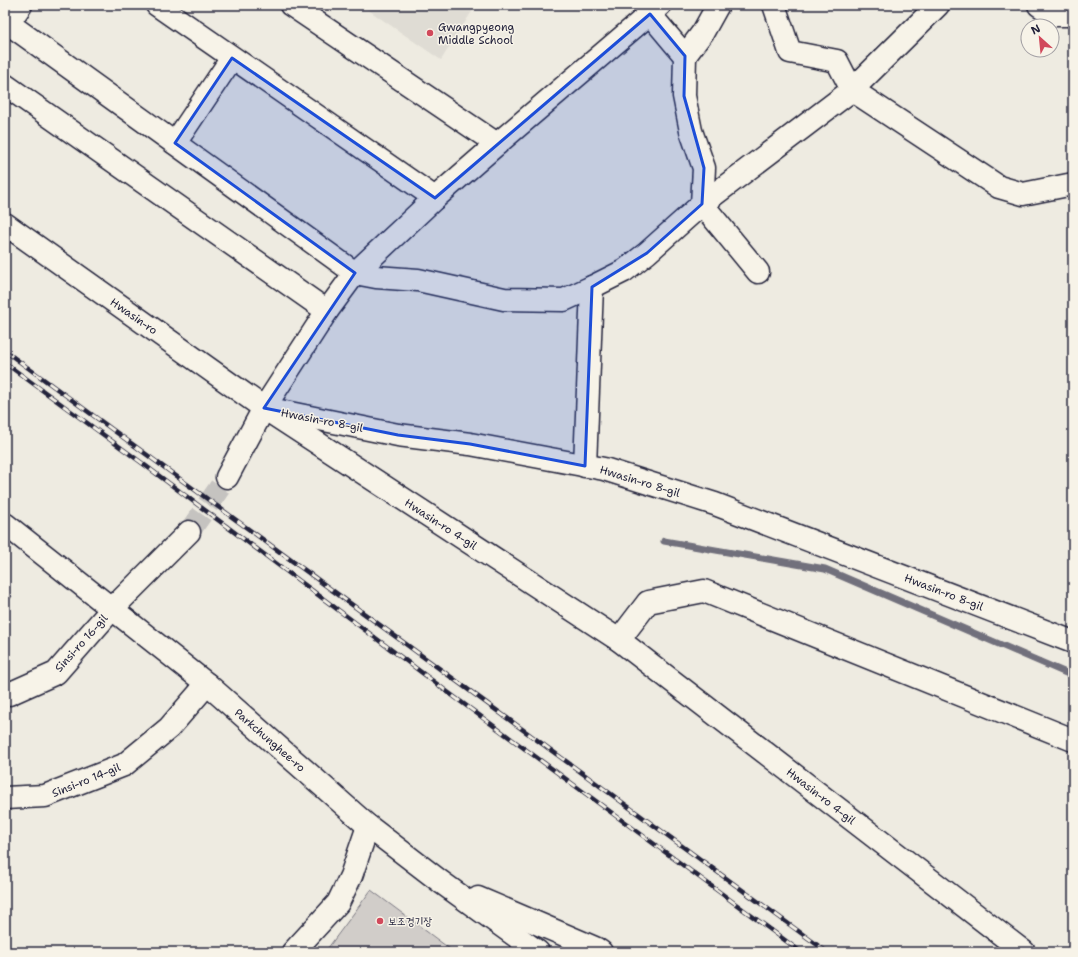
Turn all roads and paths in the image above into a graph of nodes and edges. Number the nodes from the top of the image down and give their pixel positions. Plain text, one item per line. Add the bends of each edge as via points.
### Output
1 (21, 5) edge
2 (157, 5) edge
3 (291, 5) edge
4 (718, 5) edge
5 (774, 5) edge
6 (938, 5) edge
7 (1039, 5) edge
8 (652, 8) edge
9 (1073, 15) edge
10 (6, 24) edge
11 (685, 56) junction
12 (232, 58) junction
13 (5, 85) edge
14 (852, 90) junction
15 (175, 143) junction
16 (497, 144) junction
17 (1073, 184) edge
18 (435, 198) junction
19 (702, 204) junction
20 (5, 224) edge
21 (758, 272) dead end
22 (355, 273) junction
23 (592, 287) junction
24 (327, 311) junction
25 (264, 408) junction
26 (585, 466) junction
27 (227, 476) tunnel mouth
28 (5, 524) edge
29 (189, 532) tunnel mouth
30 (112, 609) junction
31 (618, 640) junction
32 (1073, 642) edge
33 (207, 684) junction
34 (5, 694) edge
35 (1073, 740) edge
36 (5, 798) edge
37 (368, 826) junction
38 (441, 882) junction
39 (292, 952) edge
40 (513, 952) edge
41 (538, 952) edge
42 (601, 952) edge
43 (1024, 952) edge

1 - 10 street
2 - 12 street
3 - 16 street
4 - 11 street via 703,32
5 - 14 street via 790,52 837,60
6 - 14 street
7 - 9 street via 1054,15
8 - 11 street
8 - 16 street
10 - 15 street
11 - 19 street via 684,96 704,168
12 - 15 street
12 - 18 street
13 - 24 street
14 - 17 street via 999,187 1023,194
14 - 19 street
15 - 22 street
16 - 18 street
18 - 22 street
19 - 21 street
19 - 23 street via 624,271
20 - 25 street, Hwasin-ro
22 - 23 street via 418,280 504,299 564,300
22 - 24 street
23 - 26 street
24 - 25 street
25 - 26 street, Hwasin-ro 8-gil via 398,435 470,444
25 - 27 street
25 - 31 street, Hwasin-ro 4-gil
26 - 32 street, Hwasin-ro 8-gil via 604,469 715,504
28 - 30 street, Parkchunghee-ro
29 - 30 street
30 - 33 street, Parkchunghee-ro
30 - 34 street, Sinsi-ro 16-gil via 56,673
31 - 35 street via 648,602 704,591
31 - 43 street, Hwasin-ro 4-gil
33 - 36 street, Sinsi-ro 14-gil via 169,728 124,765 44,796
33 - 37 street, Parkchunghee-ro
37 - 38 street, Parkchunghee-ro
37 - 39 street via 351,876 338,903
38 - 40 street
38 - 41 street, Parkchunghee-ro
38 - 42 street

